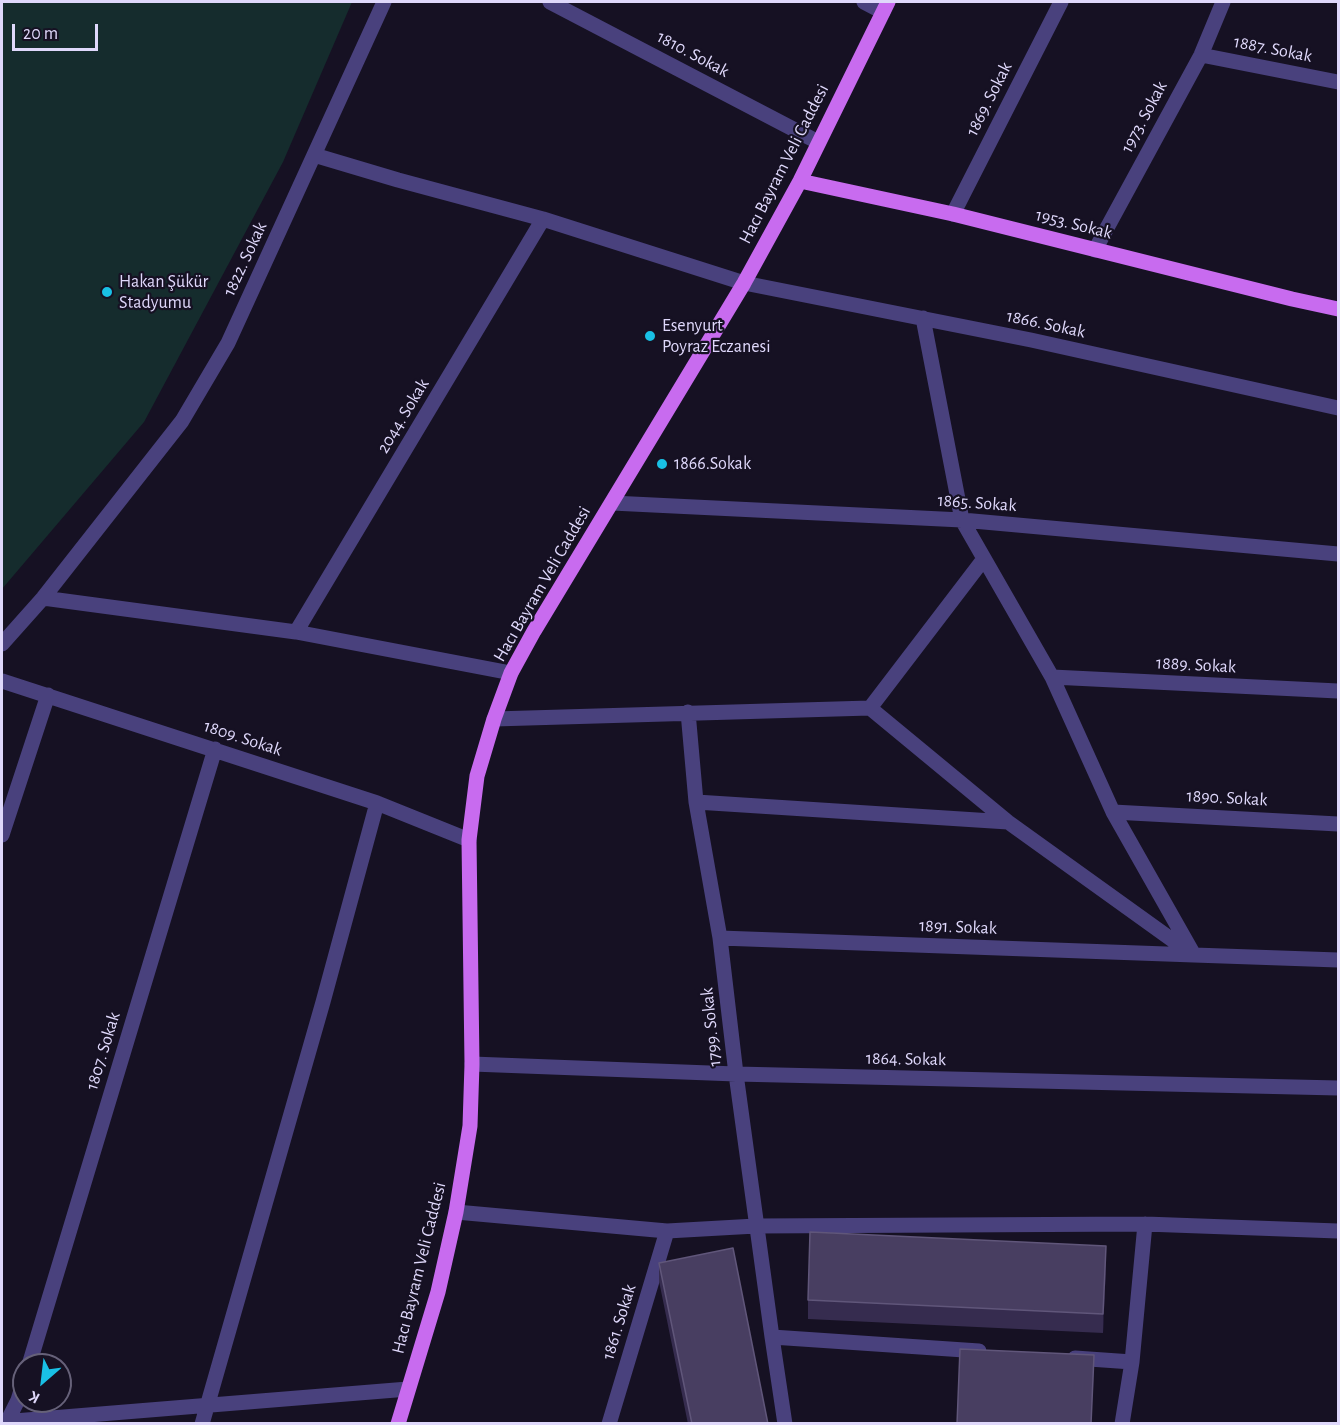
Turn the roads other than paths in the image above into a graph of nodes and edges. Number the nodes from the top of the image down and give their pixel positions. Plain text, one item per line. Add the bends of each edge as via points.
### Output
1 (384, 2) edge
2 (550, 2) edge
3 (864, 2) edge
4 (1061, 2) edge
5 (1223, 2) edge
6 (885, 7) edge
7 (1201, 55) junction
8 (1338, 82) edge
9 (818, 142) junction
10 (314, 155) junction
11 (800, 181) junction
12 (952, 214) junction
13 (543, 219) junction
14 (1095, 250) junction
15 (744, 284) junction
16 (1338, 309) edge
17 (923, 318) junction
18 (1338, 408) edge
19 (612, 503) junction
20 (962, 520) junction
21 (1338, 554) edge
22 (983, 560) junction
23 (43, 598) junction
24 (296, 632) junction
25 (2, 644) edge
26 (511, 673) junction
27 (1052, 677) junction
28 (2, 681) edge
29 (1338, 691) edge
30 (48, 695) junction
31 (870, 708) junction
32 (688, 712) junction
33 (494, 719) junction
34 (215, 749) junction
35 (696, 802) junction
36 (377, 803) junction
37 (1113, 812) junction
38 (1008, 822) junction
39 (1338, 824) edge
40 (2, 835) edge
41 (469, 840) junction
42 (720, 938) junction
43 (1194, 955) junction
44 (1338, 960) edge
45 (472, 1064) junction
46 (736, 1074) junction
47 (1338, 1088) edge
48 (456, 1212) junction
49 (1145, 1224) junction
50 (756, 1226) junction
51 (667, 1231) junction
52 (1338, 1231) edge
53 (772, 1337) junction
54 (993, 1352) edge
55 (33, 1353) edge
56 (1062, 1357) edge
57 (1132, 1362) junction
58 (408, 1389) junction
59 (208, 1404) junction
60 (5, 1422) edge
61 (202, 1424) edge
62 (398, 1424) edge
63 (609, 1424) edge
64 (785, 1424) edge
65 (1122, 1424) edge

1 - 10 street, 1822. Sokak
2 - 9 street, 1810. Sokak
3 - 6 street
4 - 12 street, 1869. Sokak
5 - 7 street, 1973. Sokak
6 - 9 main road, Hacı Bayram Veli Caddesi
7 - 8 street, 1887. Sokak
7 - 14 street, 1973. Sokak
9 - 11 main road, Hacı Bayram Veli Caddesi
10 - 13 street, 1866. Sokak
10 - 23 street, 1822. Sokak via 228,343 182,421
11 - 12 main road, 1953. Sokak
11 - 15 main road, Hacı Bayram Veli Caddesi
12 - 14 main road, 1953. Sokak
13 - 15 street, 1866. Sokak
13 - 24 street, 2044. Sokak
14 - 16 main road, 1953. Sokak
15 - 17 street, 1866. Sokak
15 - 19 main road, Hacı Bayram Veli Caddesi
17 - 18 street, 1866. Sokak
17 - 20 street
19 - 20 street, 1865. Sokak
19 - 26 main road, Hacı Bayram Veli Caddesi
20 - 21 street, 1865. Sokak
20 - 22 street
22 - 27 street
22 - 31 street
23 - 24 street
23 - 25 street, 1822. Sokak
24 - 26 street
26 - 33 main road, Hacı Bayram Veli Caddesi
27 - 29 street, 1889. Sokak
27 - 37 street
28 - 30 street, 1809. Sokak
30 - 34 street, 1809. Sokak
30 - 40 street
31 - 32 street
31 - 38 street
32 - 33 street
32 - 35 street, 1799. Sokak
33 - 41 main road, Hacı Bayram Veli Caddesi via 477,776
34 - 36 street, 1809. Sokak
34 - 55 street, 1807. Sokak
35 - 38 street
35 - 42 street, 1799. Sokak
36 - 41 street, 1809. Sokak
36 - 59 street
37 - 39 street, 1890. Sokak
37 - 43 street
38 - 43 street
41 - 45 main road, Hacı Bayram Veli Caddesi
42 - 43 street, 1891. Sokak
42 - 46 street, 1799. Sokak
43 - 44 street, 1891. Sokak
45 - 46 street, 1864. Sokak
45 - 48 main road, Hacı Bayram Veli Caddesi via 470,1126
46 - 47 street, 1864. Sokak
46 - 50 street, 1799. Sokak
48 - 51 street
48 - 58 main road, Hacı Bayram Veli Caddesi via 438,1292
49 - 50 street
49 - 52 street
49 - 57 street
50 - 51 street
50 - 53 street, 1799. Sokak
51 - 63 street, 1861. Sokak
53 - 54 street
53 - 64 street, 1799. Sokak
56 - 57 street
57 - 65 street
58 - 59 street
58 - 62 main road, Hacı Bayram Veli Caddesi
59 - 60 street
59 - 61 street

